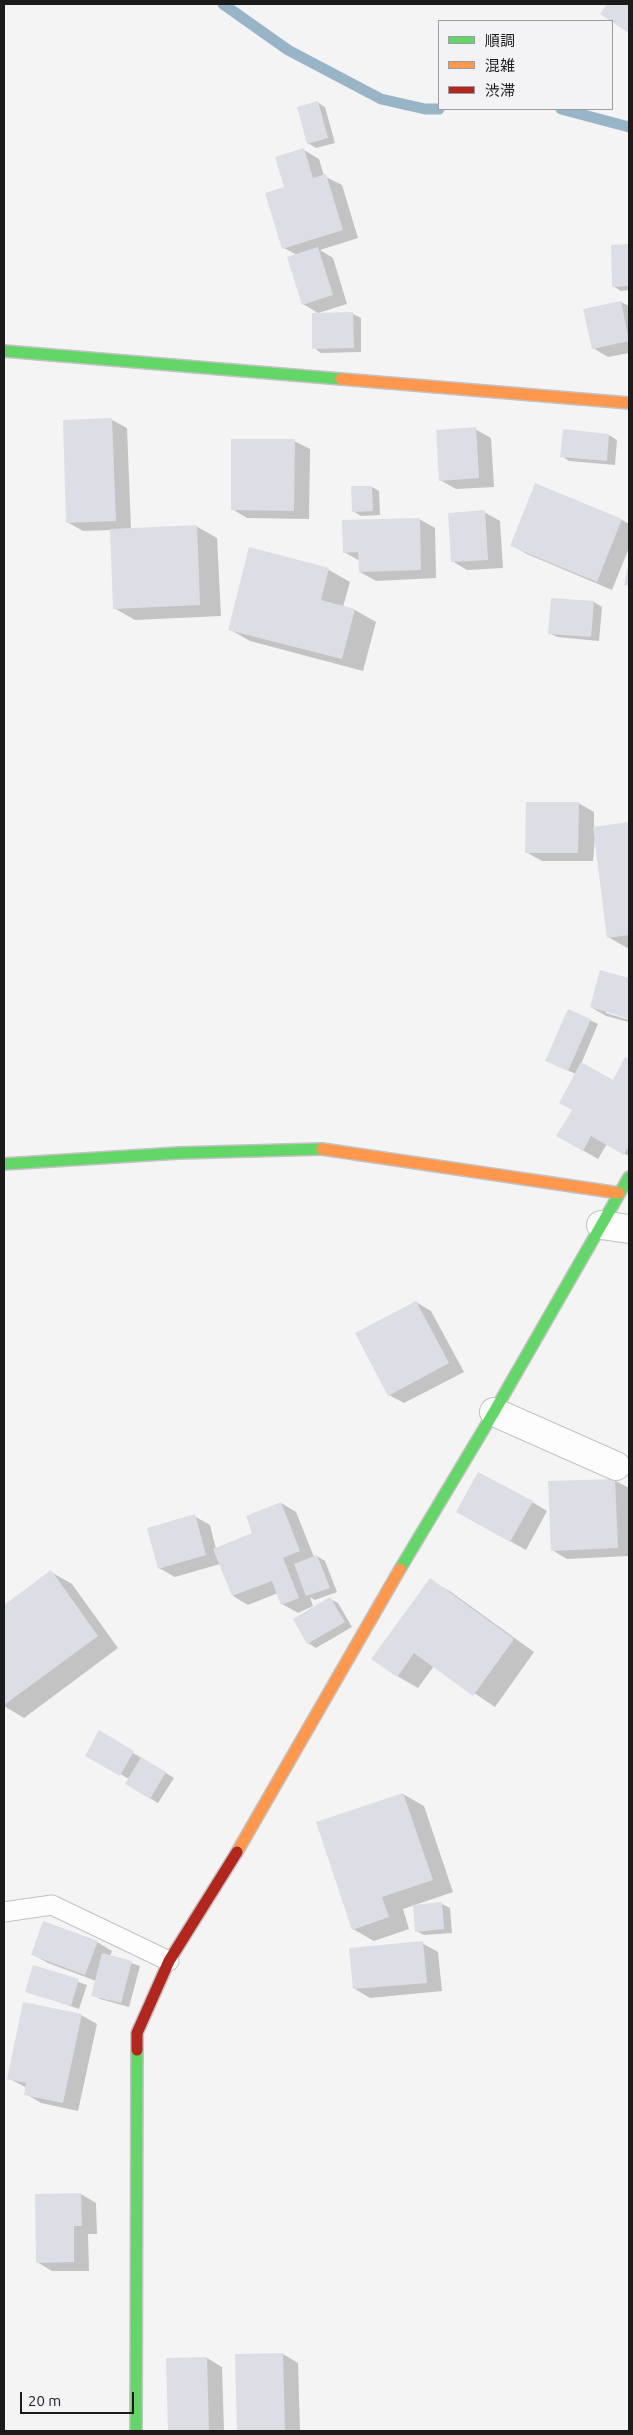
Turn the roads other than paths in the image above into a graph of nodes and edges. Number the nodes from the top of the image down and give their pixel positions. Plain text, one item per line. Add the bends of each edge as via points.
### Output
1 (4, 352) edge
2 (629, 403) edge
3 (4, 1164) edge
4 (629, 1177) edge
5 (619, 1193) junction
6 (601, 1225) junction
7 (629, 1229) edge
8 (494, 1412) junction
9 (616, 1466) dead end
10 (4, 1912) edge
11 (169, 1961) junction
12 (136, 2431) edge

1 - 2 street
3 - 5 street via 318,1148
4 - 5 street
5 - 6 street
6 - 7 street
6 - 8 street
8 - 9 street
8 - 11 street via 426,1523 246,1838
10 - 11 lane via 52,1906
11 - 12 street via 137,2033

